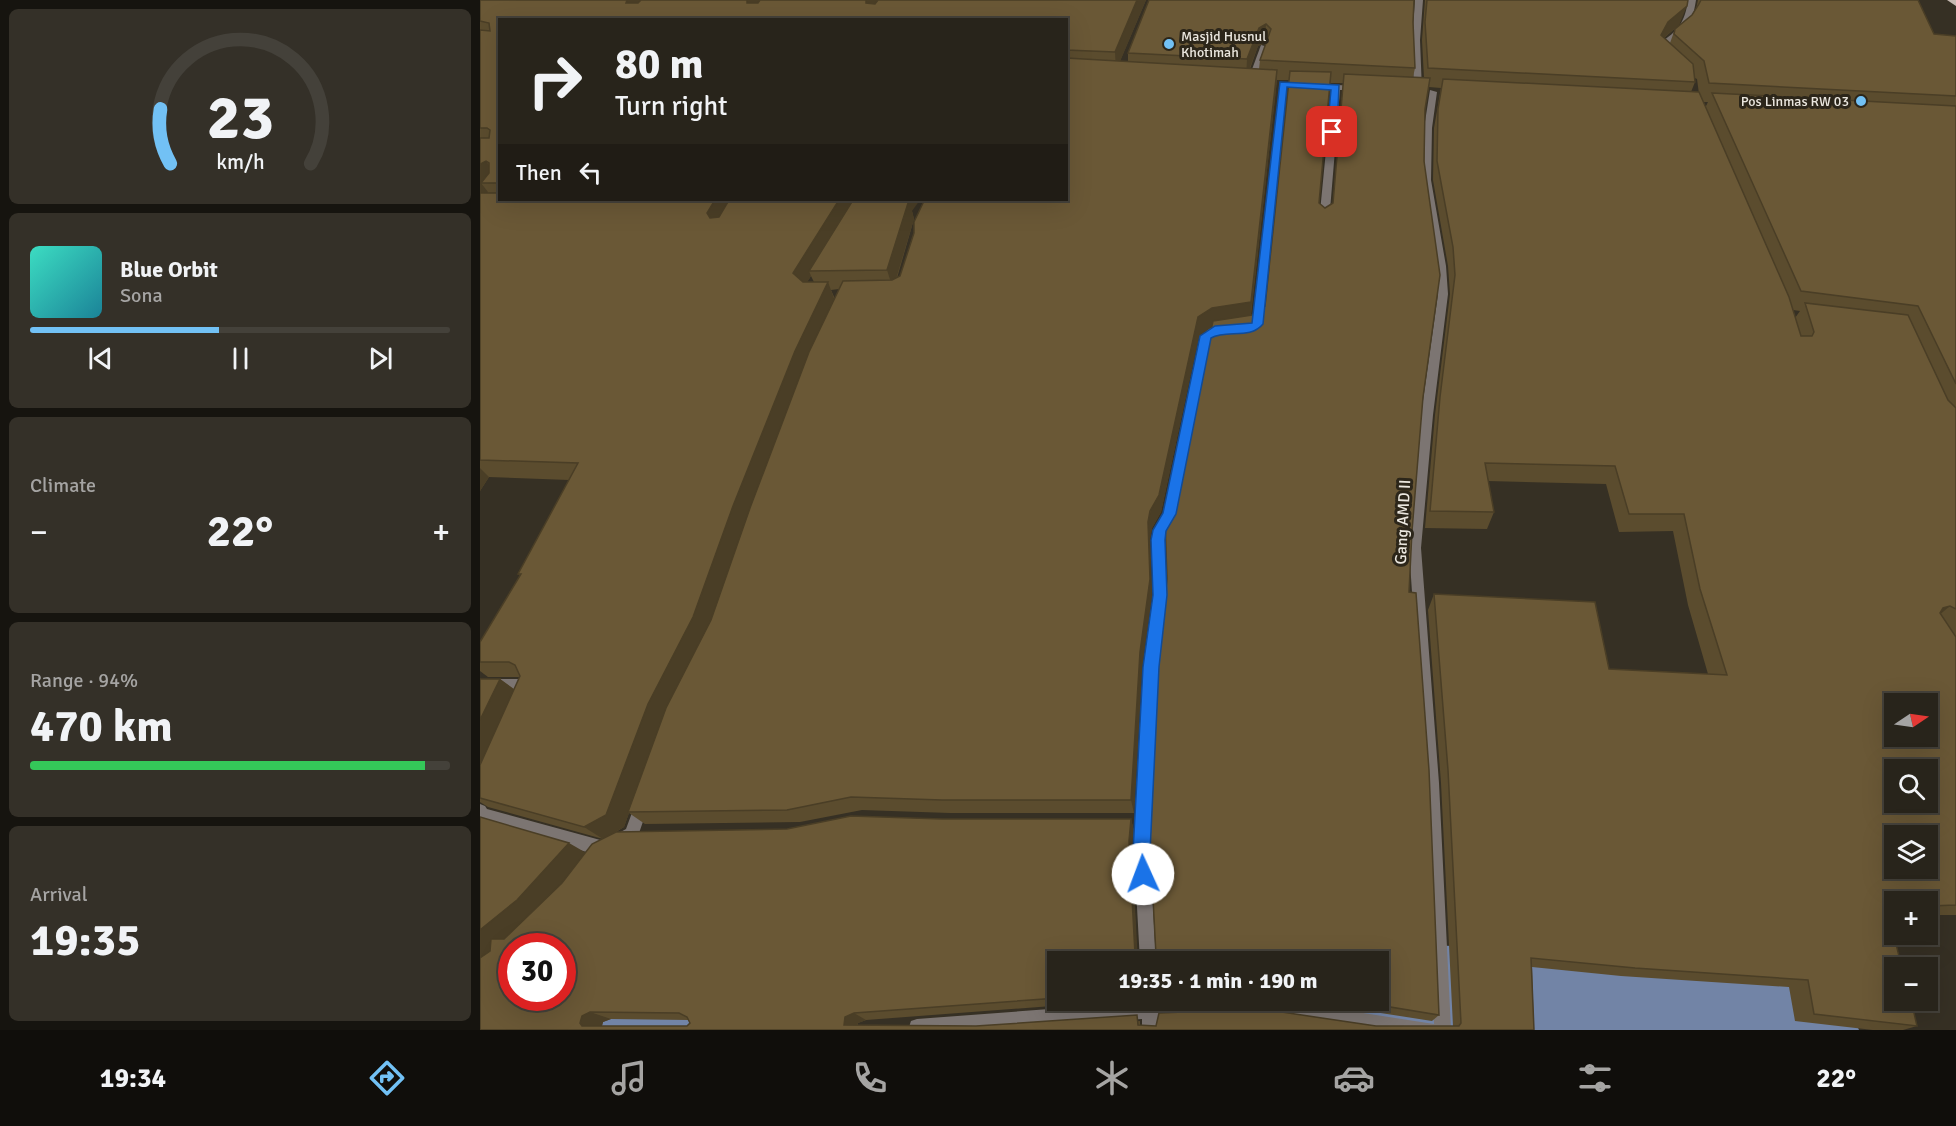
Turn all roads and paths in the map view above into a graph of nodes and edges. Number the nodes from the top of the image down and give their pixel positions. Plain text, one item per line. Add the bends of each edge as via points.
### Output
1 (1419, 0) edge
2 (1692, 0) edge
3 (1952, 0) edge
4 (1956, 3) edge
5 (1264, 47) edge
6 (1665, 59) edge
7 (1240, 83) edge
8 (1251, 83) junction
9 (1262, 84) edge
10 (1283, 84) edge
11 (1304, 86) edge
12 (1336, 87) junction
13 (1371, 89) edge
14 (1406, 91) edge
15 (1418, 91) junction
16 (1324, 222) edge
17 (480, 685) edge
18 (526, 700) edge
19 (647, 792) edge
20 (480, 811) edge
21 (1147, 951) edge
22 (1078, 1011) edge
23 (1151, 1011) edge
24 (1295, 1011) edge
25 (1443, 1024) edge
26 (900, 1028) edge
27 (1150, 1030) edge
28 (1430, 1030) edge

1 - 15 street
2 - 6 street via 1690,21 1660,49
3 - 4 main road
5 - 8 street
7 - 8 street
8 - 9 street
10 - 21 street via 1257,324 1251,328 1215,330 1206,336 1169,514 1158,540 1160,595 1138,822
11 - 12 street
12 - 13 street
12 - 16 street
14 - 15 street
15 - 25 street, Gang AMD II via 1438,92 1428,128 1427,180 1443,294 1415,548 1432,783
17 - 18 street via 527,685 530,690
19 - 20 street via 637,834 600,854 482,815
22 - 26 street
23 - 27 street
24 - 28 street

